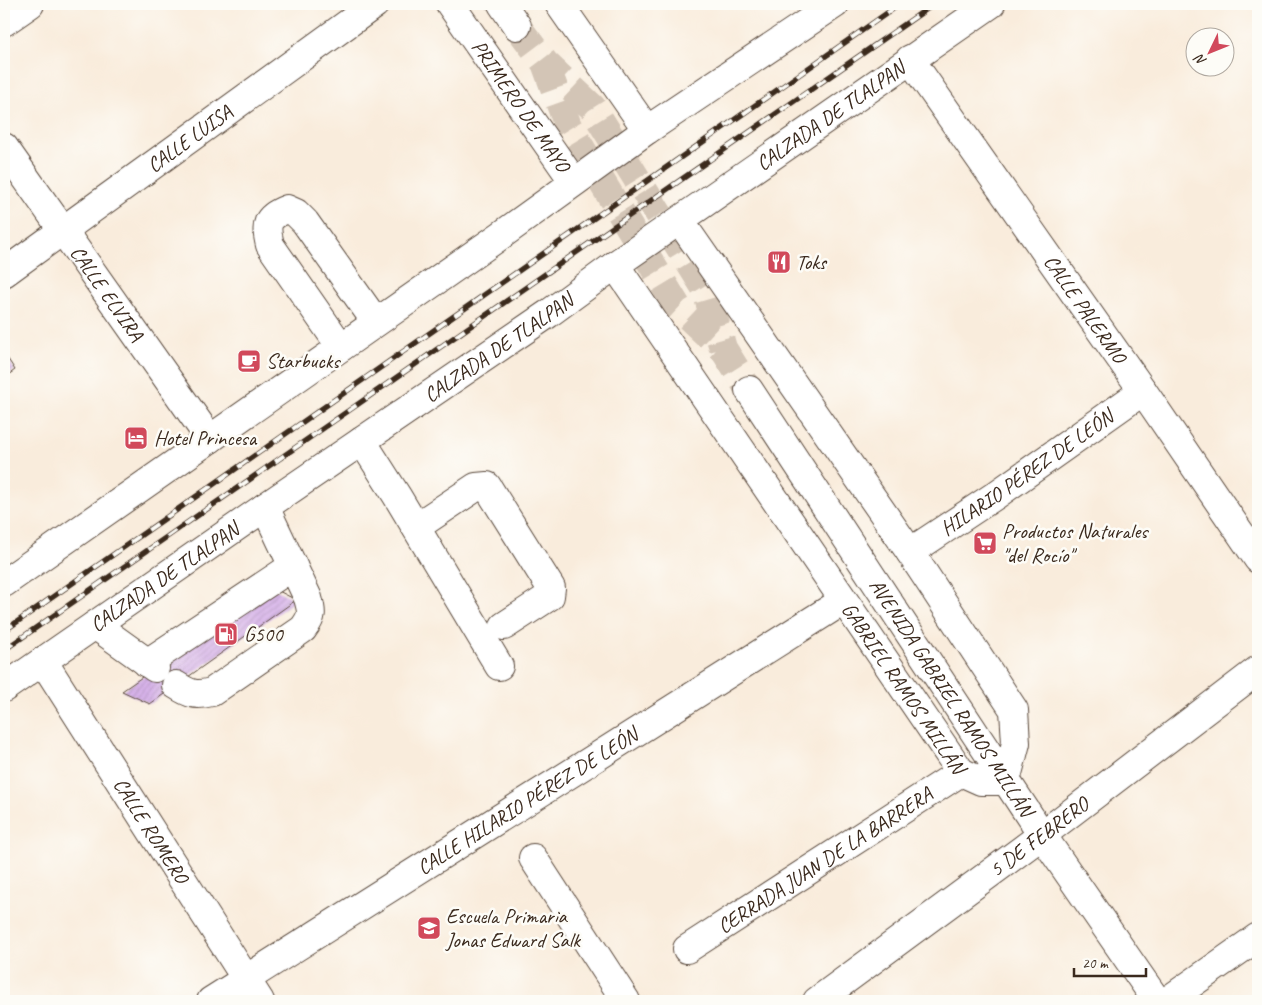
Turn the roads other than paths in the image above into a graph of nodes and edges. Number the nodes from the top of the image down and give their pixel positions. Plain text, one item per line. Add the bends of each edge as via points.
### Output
1 (30, 4) edge
2 (375, 4) edge
3 (450, 4) edge
4 (502, 4) edge
5 (559, 4) edge
6 (835, 4) edge
7 (991, 4) edge
8 (4, 22) edge
9 (517, 26) tunnel mouth
10 (910, 59) junction
11 (647, 130) junction
12 (4, 147) edge
13 (574, 182) junction
14 (680, 221) junction
15 (63, 231) junction
16 (614, 265) junction
17 (4, 273) edge
18 (376, 322) junction
19 (341, 347) junction
20 (749, 390) tunnel mouth
21 (1143, 391) junction
22 (210, 439) junction
23 (362, 441) junction
24 (264, 507) junction
25 (416, 527) junction
26 (910, 552) junction
27 (1258, 559) edge
28 (293, 566) junction
29 (4, 583) edge
30 (843, 601) junction
31 (95, 625) junction
32 (504, 626) dead end
33 (43, 661) junction
34 (499, 666) dead end
35 (1258, 670) edge
36 (176, 685) dead end
37 (4, 688) edge
38 (961, 772) junction
39 (1006, 781) junction
40 (1042, 835) junction
41 (533, 858) dead end
42 (1258, 937) edge
43 (687, 949) dead end
44 (245, 978) junction
45 (211, 1001) edge
46 (260, 1001) edge
47 (626, 1001) edge
48 (817, 1001) edge
49 (1157, 1001) edge
50 (1167, 1001) edge

1 - 8 main road
2 - 15 main road, CALLE LUISA
3 - 13 main road, PRIMERO DE MAYO
4 - 9 main road
5 - 11 main road
6 - 11 main road
7 - 10 main road, CALZADA DE TLALPAN
10 - 14 main road, CALZADA DE TLALPAN
10 - 21 main road, CALLE PALERMO
11 - 13 main road
12 - 15 main road, CALLE ELVIRA
13 - 18 main road
14 - 16 main road, CALZADA DE TLALPAN
14 - 26 main road
15 - 17 main road, CALLE LUISA
15 - 22 main road, CALLE ELVIRA
16 - 23 main road, CALZADA DE TLALPAN
16 - 30 main road, GABRIEL RAMOS MILLÁN
18 - 19 main road
18 - 19 main road via 305,222 287,209 276,213 268,221 270,245
19 - 22 main road
20 - 39 main road, AVENIDA GABRIEL RAMOS MILLÁN
21 - 26 main road, HILARIO PÉREZ DE LEÓN
21 - 27 main road, CALLE PALERMO
22 - 29 main road
23 - 24 main road, CALZADA DE TLALPAN
23 - 25 main road
24 - 28 main road
24 - 31 main road, CALZADA DE TLALPAN
25 - 32 main road via 476,487 486,486 551,588 550,596
25 - 34 main road
26 - 39 main road via 1014,710 1016,744
28 - 31 main road via 151,666
28 - 36 main road via 312,613 303,629 212,692 198,695
30 - 38 main road, GABRIEL RAMOS MILLÁN
30 - 44 main road, CALLE HILARIO PÉREZ DE LEÓN
31 - 33 main road, CALZADA DE TLALPAN
33 - 37 main road, CALZADA DE TLALPAN
33 - 44 main road, CALLE ROMERO
35 - 40 main road, 5 DE FEBRERO
38 - 39 main road, GABRIEL RAMOS MILLÁN via 981,781
38 - 43 main road, CERRADA JUAN DE LA BARRERA
39 - 40 main road, AVENIDA GABRIEL RAMOS MILLÁN
40 - 48 main road, 5 DE FEBRERO
40 - 49 main road, AVENIDA GABRIEL RAMOS MILLÁN
41 - 47 main road
42 - 50 main road
44 - 45 main road, CALLE HILARIO PÉREZ DE LEÓN
44 - 46 main road, CALLE ROMERO

